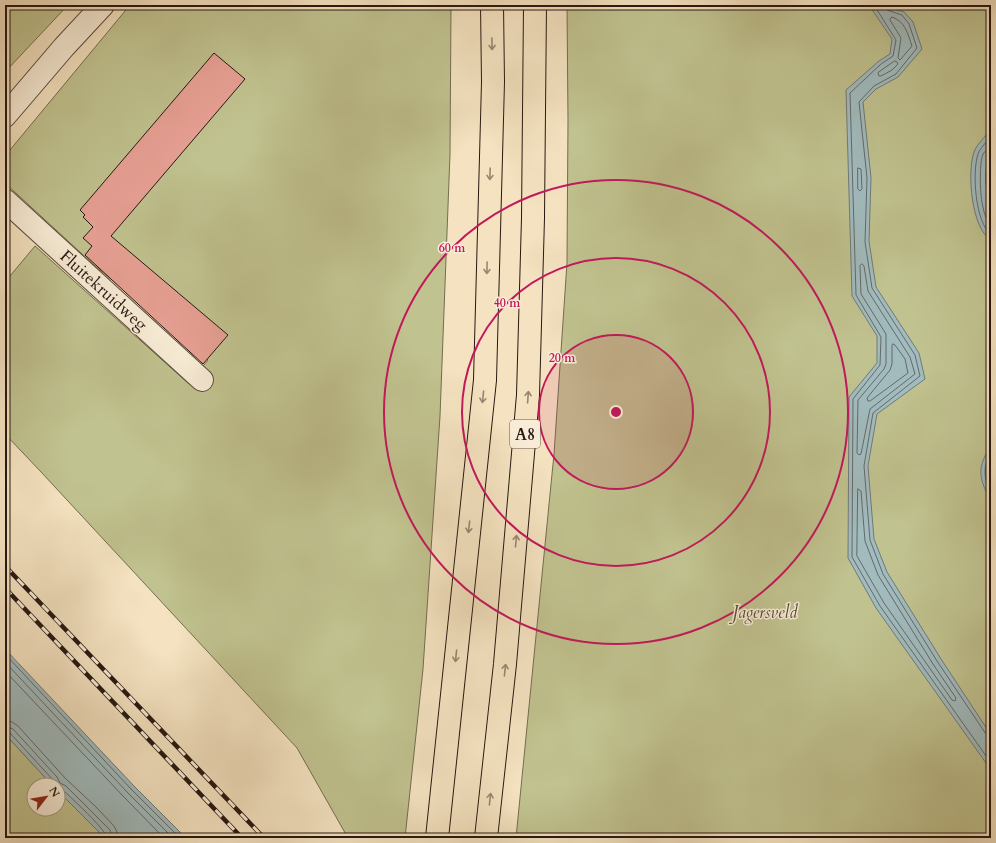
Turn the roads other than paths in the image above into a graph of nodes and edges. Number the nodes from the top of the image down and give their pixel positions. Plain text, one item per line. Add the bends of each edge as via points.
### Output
1 (103, 5) edge
2 (492, 5) edge
3 (535, 5) edge
4 (5, 116) edge
5 (5, 200) edge
6 (202, 380) dead end
7 (437, 838) edge
8 (486, 838) edge

1 - 4 street
2 -> 7 highway via 493,82 485,380
8 -> 3 highway, A8 via 505,664 528,395 534,218
5 - 6 street, Fluitekruidweg

